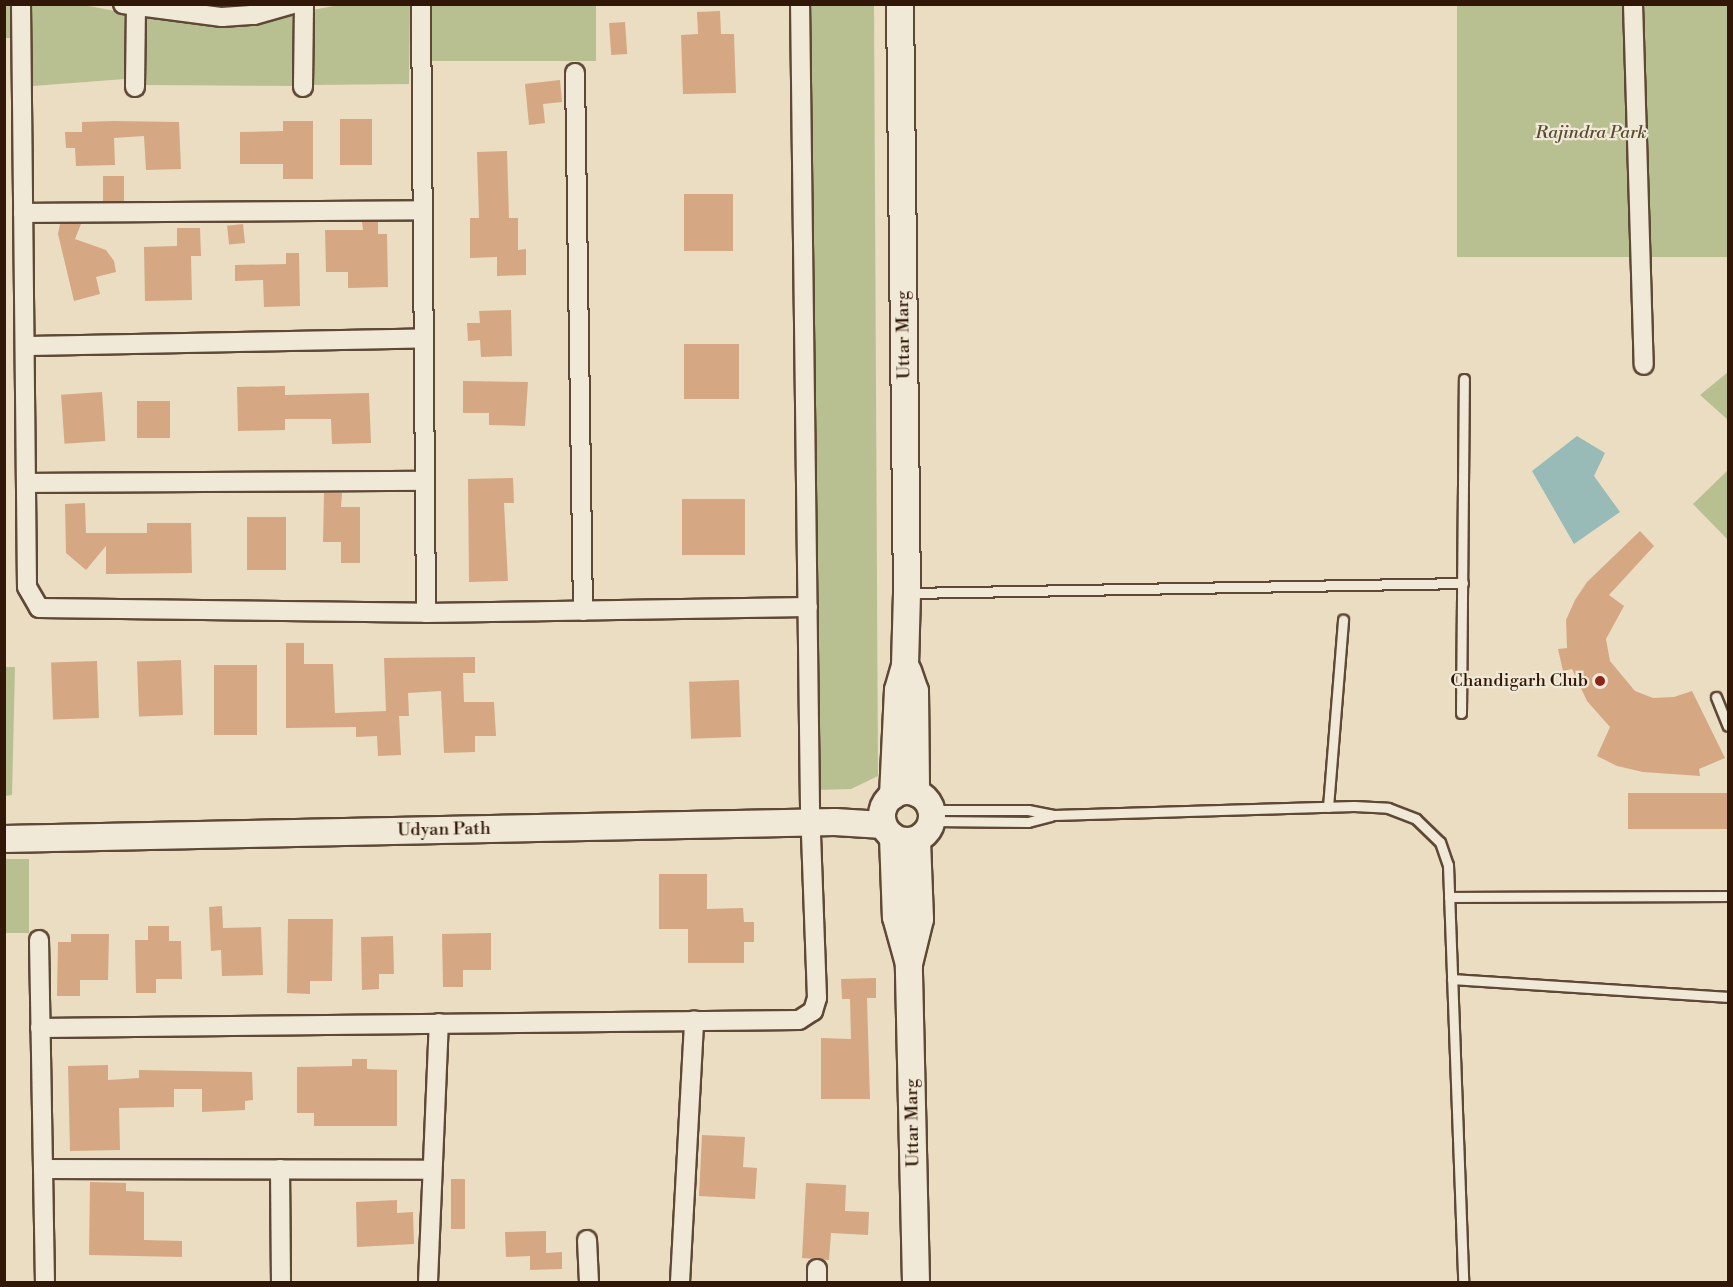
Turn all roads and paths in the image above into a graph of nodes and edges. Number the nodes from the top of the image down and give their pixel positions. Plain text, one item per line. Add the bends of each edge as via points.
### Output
1 (21, 4) edge
2 (294, 4) edge
3 (304, 4) edge
4 (421, 4) edge
5 (800, 4) edge
6 (900, 4) edge
7 (1633, 4) edge
8 (130, 6) edge
9 (575, 73) dead end
10 (135, 87) dead end
11 (303, 87) dead end
12 (423, 210) junction
13 (23, 213) junction
14 (424, 339) junction
15 (25, 346) junction
16 (1644, 365) dead end
17 (1464, 379) dead end
18 (425, 481) junction
19 (27, 483) junction
20 (1463, 583) junction
21 (907, 593) junction
22 (808, 607) junction
23 (583, 611) junction
24 (426, 613) junction
25 (1343, 620) dead end
26 (1716, 697) dead end
27 (1461, 713) dead end
28 (1728, 726) edge
29 (1328, 807) junction
30 (810, 815) junction
31 (906, 816) junction
32 (4, 825) edge
33 (4, 839) edge
34 (1728, 896) edge
35 (1449, 897) junction
36 (39, 940) dead end
37 (1452, 979) junction
38 (1728, 997) edge
39 (694, 1020) junction
40 (439, 1023) junction
41 (40, 1028) junction
42 (43, 1168) junction
43 (280, 1169) junction
44 (430, 1170) junction
45 (587, 1240) dead end
46 (45, 1282) edge
47 (281, 1282) edge
48 (428, 1282) edge
49 (589, 1282) edge
50 (680, 1282) edge
51 (916, 1282) edge
52 (1463, 1282) edge

1 - 13 street
2 - 8 street via 254,15 222,17
3 - 11 street
4 - 12 street
5 - 22 street
6 - 21 main road, Uttar Marg
7 - 16 street
8 - 10 street
9 - 23 street
12 - 13 street
12 - 14 street
13 - 15 street
14 - 15 street
14 - 18 street
15 - 19 street
17 - 20 lane
18 - 19 street
18 - 24 street
19 - 24 street via 27,587 39,608
20 - 21 lane
20 - 27 lane
21 - 31 main road, Uttar Marg via 905,665 898,690
22 - 23 street
22 - 30 street
23 - 24 street
25 - 29 lane
26 - 28 lane
29 - 31 lane via 1054,815 1028,810
29 - 35 lane via 1388,808 1416,819 1440,842 1448,865
30 - 31 main road, Udyan Path
30 - 32 main road, Udyan Path
30 - 33 main road, Udyan Path
30 - 39 street via 817,998 813,1011 799,1020
31 - 51 main road, Uttar Marg via 896,917 909,964
34 - 35 lane
35 - 37 lane
36 - 41 street
37 - 38 lane
37 - 52 lane
39 - 40 street
39 - 50 street
40 - 41 street
40 - 44 street
41 - 42 street
42 - 43 street
42 - 46 street
43 - 44 street
43 - 47 street
44 - 48 street
45 - 49 street

